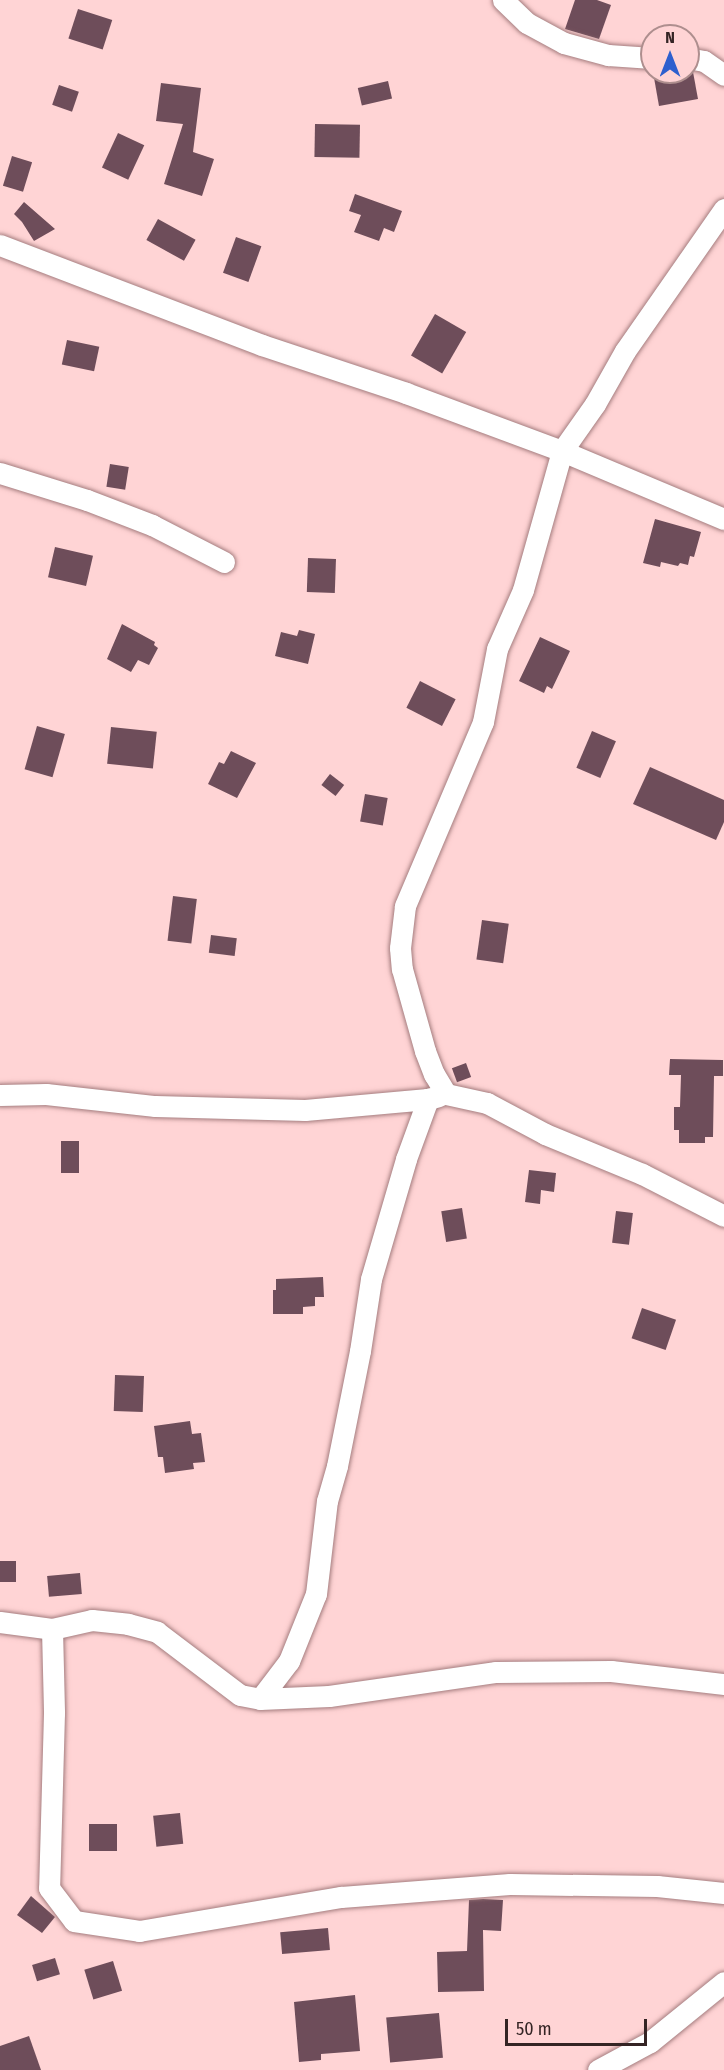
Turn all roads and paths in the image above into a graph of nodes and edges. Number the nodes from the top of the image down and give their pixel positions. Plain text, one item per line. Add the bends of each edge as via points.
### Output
1 (502, 0) edge
2 (640, 57) edge
3 (700, 60) edge
4 (724, 75) edge
5 (724, 209) edge
6 (0, 245) edge
7 (562, 451) junction
8 (0, 473) edge
9 (724, 519) edge
10 (224, 562) dead end
11 (0, 1095) edge
12 (437, 1096) junction
13 (724, 1216) edge
14 (0, 1622) edge
15 (52, 1629) junction
16 (724, 1684) edge
17 (260, 1699) junction
18 (724, 1893) edge
19 (724, 1982) edge
20 (598, 2070) edge

1 - 2 street via 527,24 564,43 608,55
3 - 4 street
5 - 7 street via 669,285
6 - 7 street via 262,345
7 - 9 street
7 - 12 street via 522,590 497,649 483,722 405,906 400,928 406,988
8 - 10 street via 152,525
11 - 12 street via 46,1094 155,1106 305,1110
12 - 13 street via 487,1103 545,1134 652,1178
12 - 17 street via 405,1159 371,1278 360,1351 327,1501 316,1594 288,1661
14 - 15 street
15 - 17 street via 92,1620 157,1632 240,1695
15 - 18 street via 49,1888 74,1922 139,1931 341,1897 510,1884 657,1886
16 - 17 street via 611,1671 496,1672 329,1696
19 - 20 street via 650,2042

